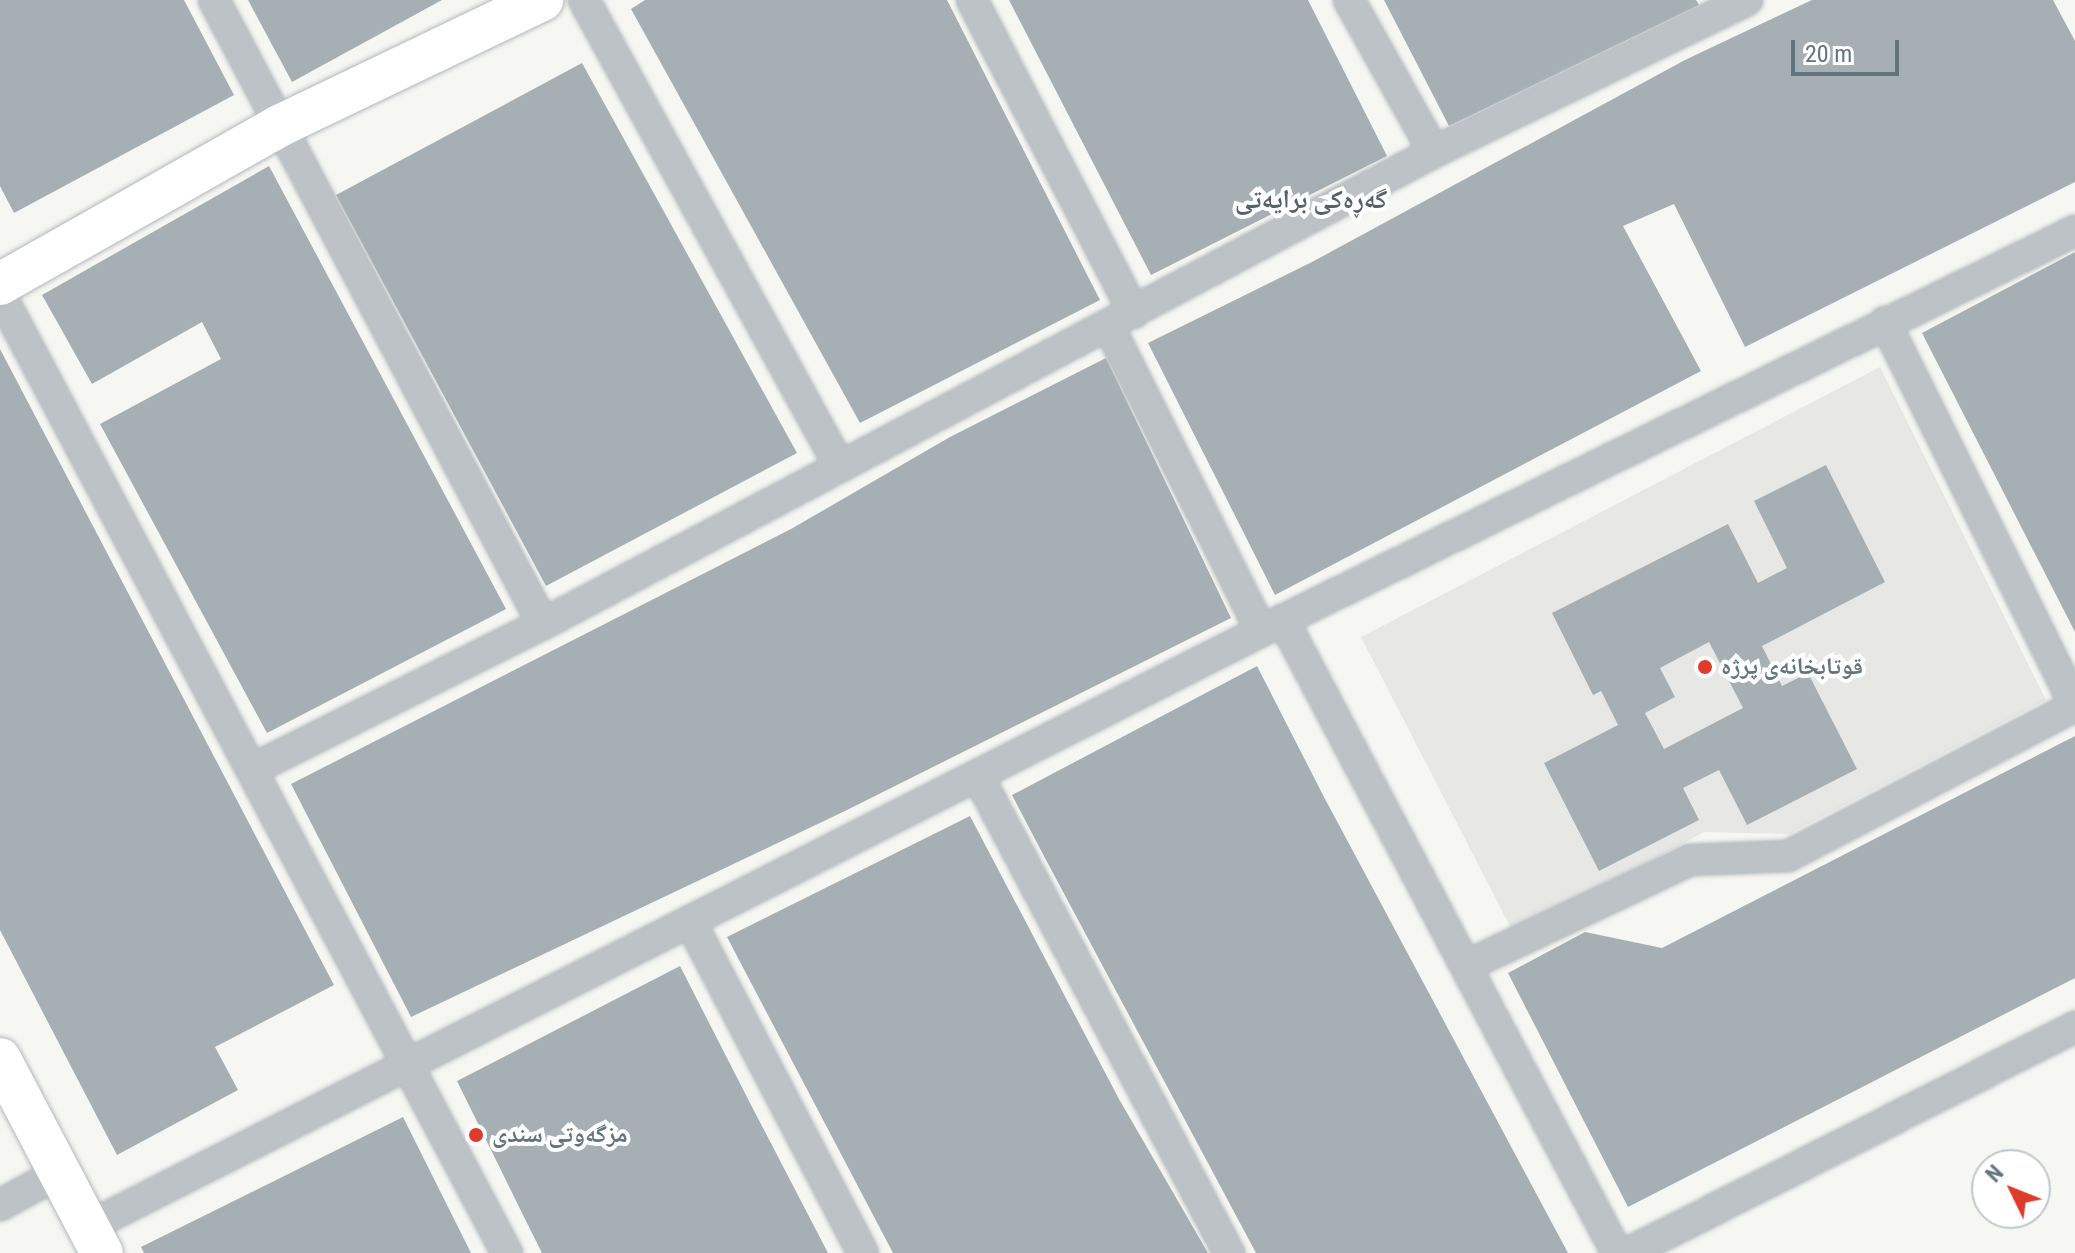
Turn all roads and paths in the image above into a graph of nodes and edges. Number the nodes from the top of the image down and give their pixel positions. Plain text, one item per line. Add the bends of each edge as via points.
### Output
1 (214, 0) edge
2 (542, 0) edge
3 (584, 0) edge
4 (972, 0) edge
5 (1349, 0) edge
6 (1734, 3) edge
7 (279, 126) junction
8 (1434, 152) junction
9 (2075, 231) edge
10 (0, 284) edge
11 (0, 294) edge
12 (1121, 320) junction
13 (1885, 322) junction
14 (839, 465) junction
15 (543, 624) junction
16 (1272, 626) junction
17 (2075, 705) edge
18 (253, 769) junction
19 (979, 778) junction
20 (690, 921) junction
21 (1466, 966) junction
22 (2075, 1027) edge
23 (0, 1059) edge
24 (410, 1064) junction
25 (59, 1173) junction
26 (0, 1205) edge
27 (95, 1240) edge
28 (507, 1253) edge
29 (863, 1253) edge
30 (1229, 1253) edge
31 (1617, 1253) edge
32 (1628, 1253) edge

1 - 7 street
2 - 7 street
3 - 14 street
4 - 12 street
5 - 8 street
6 - 8 street
7 - 10 street
7 - 15 street
8 - 12 street
9 - 13 street
11 - 18 street
12 - 14 street
12 - 16 street
13 - 16 street
13 - 17 street
14 - 15 street
15 - 18 street
16 - 19 street
16 - 21 street
17 - 21 street via 1788,856 1690,860
18 - 24 street
19 - 20 street
19 - 30 street
20 - 24 street
20 - 29 street
21 - 31 street
22 - 32 street
23 - 25 street
24 - 27 street
24 - 28 street
25 - 26 street
25 - 27 street

